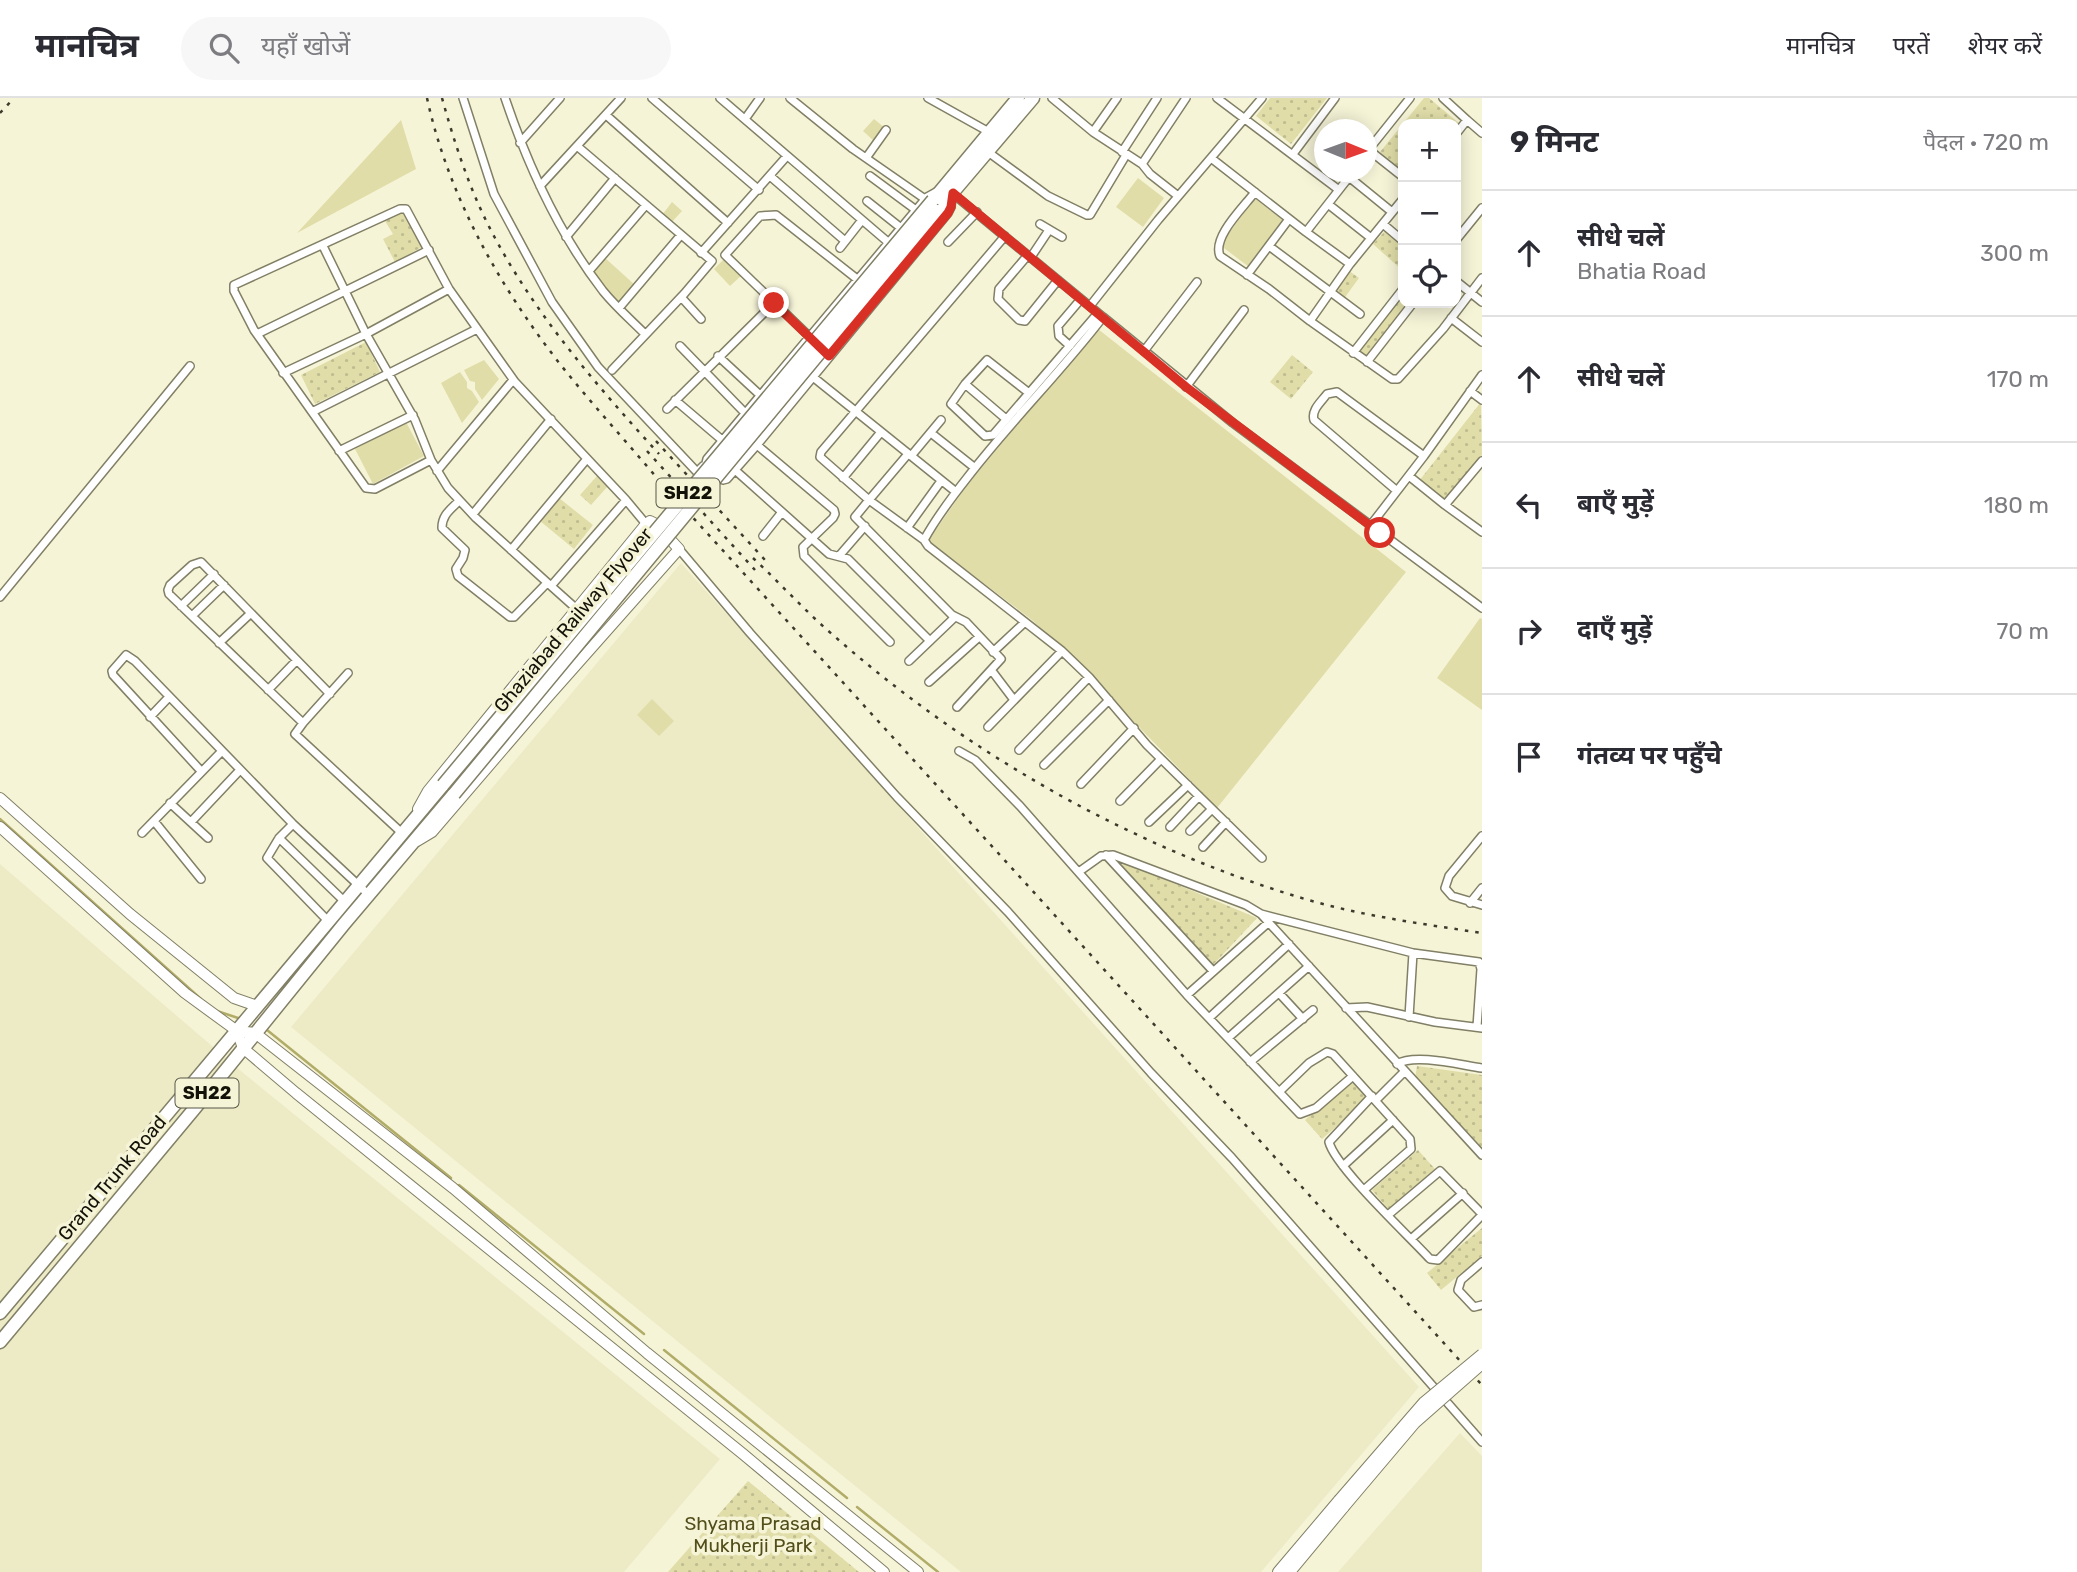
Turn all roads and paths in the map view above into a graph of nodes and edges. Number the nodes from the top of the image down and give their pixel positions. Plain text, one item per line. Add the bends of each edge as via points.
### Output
1 (463, 98) edge
2 (506, 98) edge
3 (560, 98) edge
4 (621, 98) edge
5 (652, 98) edge
6 (720, 98) edge
7 (760, 98) edge
8 (790, 98) edge
9 (929, 98) edge
10 (1018, 98) edge
11 (1033, 98) edge
12 (1052, 98) edge
13 (1117, 98) edge
14 (1157, 98) edge
15 (1186, 98) edge
16 (1217, 98) edge
17 (1262, 98) edge
18 (1335, 98) edge
19 (1410, 98) edge
20 (1443, 98) edge
21 (606, 115) junction
22 (1245, 118) junction
23 (745, 119) junction
24 (1467, 120) junction
25 (1461, 128) edge
26 (886, 130) dead end
27 (989, 132) junction
28 (1093, 132) junction
29 (1482, 133) edge
30 (1377, 140) edge
31 (520, 143) junction
32 (578, 146) junction
33 (988, 152) junction
34 (1124, 153) junction
35 (1293, 154) junction
36 (787, 156) junction
37 (866, 158) junction
38 (1211, 158) junction
39 (1377, 158) edge
40 (1142, 164) junction
41 (1398, 173) edge
42 (770, 176) junction
43 (870, 176) dead end
44 (615, 178) junction
45 (1345, 182) edge
46 (1360, 182) edge
47 (540, 187) junction
48 (759, 190) junction
49 (1339, 190) junction
50 (948, 191) junction
51 (1255, 192) junction
52 (1178, 196) junction
53 (867, 201) dead end
54 (932, 204) junction
55 (1328, 204) junction
56 (646, 205) junction
57 (1398, 205) edge
58 (1482, 208) edge
59 (916, 210) junction
60 (977, 212) junction
61 (1392, 212) junction
62 (1474, 218) junction
63 (1289, 219) junction
64 (862, 220) junction
65 (728, 223) junction
66 (1040, 224) dead end
67 (1383, 224) junction
68 (1482, 224) edge
69 (901, 228) junction
70 (1049, 230) junction
71 (1306, 232) junction
72 (1461, 234) edge
73 (566, 236) junction
74 (680, 236) junction
75 (1005, 236) junction
76 (1062, 237) dead end
77 (1398, 237) edge
78 (1371, 238) junction
79 (948, 242) dead end
80 (889, 243) junction
81 (323, 246) junction
82 (1269, 246) junction
83 (429, 250) junction
84 (701, 253) junction
85 (1030, 256) junction
86 (1350, 264) junction
87 (589, 271) junction
88 (1247, 275) junction
89 (1482, 278) edge
90 (857, 279) junction
91 (1058, 280) junction
92 (1198, 282) dead end
93 (1461, 285) edge
94 (449, 289) junction
95 (345, 291) junction
96 (1330, 292) junction
97 (1470, 293) junction
98 (1398, 295) edge
99 (681, 298) junction
100 (1081, 299) junction
101 (1482, 302) edge
102 (774, 303) junction
103 (1090, 306) junction
104 (619, 308) junction
105 (1409, 308) edge
106 (1244, 310) dead end
107 (1360, 314) dead end
108 (1101, 315) junction
109 (1451, 318) junction
110 (701, 319) dead end
111 (1310, 321) junction
112 (477, 329) junction
113 (257, 334) junction
114 (366, 334) junction
115 (645, 334) junction
116 (809, 336) junction
117 (1482, 342) edge
118 (680, 346) dead end
119 (1070, 346) junction
120 (1144, 351) junction
121 (1353, 353) junction
122 (718, 356) junction
123 (829, 356) junction
124 (1367, 362) junction
125 (190, 366) dead end
126 (612, 369) dead end
127 (703, 370) junction
128 (283, 373) junction
129 (390, 374) junction
130 (1482, 375) edge
131 (813, 377) junction
132 (513, 380) junction
133 (965, 384) junction
134 (1186, 387) junction
135 (1470, 391) junction
136 (1029, 393) junction
137 (760, 395) junction
138 (675, 400) junction
139 (1482, 400) edge
140 (667, 409) dead end
141 (312, 412) junction
142 (856, 412) junction
143 (745, 413) junction
144 (413, 415) junction
145 (551, 419) junction
146 (1006, 419) junction
147 (941, 420) dead end
148 (881, 432) junction
149 (931, 433) junction
150 (722, 440) junction
151 (757, 445) junction
152 (340, 451) junction
153 (909, 455) junction
154 (1424, 456) junction
155 (431, 460) junction
156 (586, 460) junction
157 (1482, 461) edge
158 (706, 463) junction
159 (975, 468) junction
160 (735, 470) junction
161 (437, 471) junction
162 (1409, 476) junction
163 (843, 478) junction
164 (941, 481) junction
165 (1397, 491) junction
166 (956, 492) junction
167 (626, 500) junction
168 (869, 500) junction
169 (459, 501) junction
170 (1445, 505) junction
171 (782, 512) junction
172 (473, 514) junction
173 (646, 524) junction
174 (865, 526) junction
175 (1370, 526) junction
176 (906, 528) junction
177 (1482, 532) edge
178 (762, 536) dead end
179 (813, 538) junction
180 (924, 540) junction
181 (679, 549) junction
182 (511, 550) junction
183 (839, 556) junction
184 (214, 574) junction
185 (549, 584) junction
186 (224, 585) junction
187 (0, 597) edge
188 (181, 606) junction
189 (1482, 608) edge
190 (578, 609) junction
191 (250, 614) junction
192 (192, 616) junction
193 (955, 617) junction
194 (1025, 622) junction
195 (604, 633) junction
196 (979, 637) junction
197 (930, 641) junction
198 (890, 642) dead end
199 (219, 643) junction
200 (1062, 651) junction
201 (993, 652) junction
202 (296, 661) junction
203 (909, 661) dead end
204 (992, 671) junction
205 (348, 673) dead end
206 (1089, 677) junction
207 (929, 682) dead end
208 (268, 690) junction
209 (330, 694) junction
210 (169, 697) junction
211 (1014, 700) junction
212 (1109, 700) junction
213 (957, 706) dead end
214 (150, 717) junction
215 (303, 723) junction
216 (988, 727) dead end
217 (1134, 728) junction
218 (1019, 750) dead end
219 (959, 751) dead end
220 (221, 752) junction
221 (1161, 759) junction
222 (1044, 765) dead end
223 (201, 771) junction
224 (240, 771) junction
225 (1081, 784) dead end
226 (1188, 785) junction
227 (1199, 796) junction
228 (0, 798) edge
229 (1120, 801) dead end
230 (170, 803) junction
231 (1212, 809) junction
232 (154, 821) junction
233 (191, 822) junction
234 (1149, 822) dead end
235 (1226, 822) junction
236 (293, 824) junction
237 (0, 827) edge
238 (1170, 827) dead end
239 (1190, 831) dead end
240 (142, 833) dead end
241 (407, 835) junction
242 (1482, 836) edge
243 (208, 838) dead end
244 (279, 838) junction
245 (1203, 847) dead end
246 (1106, 855) junction
247 (1262, 858) dead end
248 (1080, 872) junction
249 (201, 879) dead end
250 (1482, 888) edge
251 (364, 890) junction
252 (345, 902) junction
253 (1470, 902) junction
254 (1482, 905) edge
255 (1261, 914) junction
256 (328, 922) junction
257 (1269, 922) junction
258 (1289, 944) junction
259 (1413, 953) junction
260 (1309, 966) junction
261 (1213, 971) junction
262 (1279, 993) junction
263 (1188, 995) junction
264 (257, 1006) junction
265 (1346, 1008) junction
266 (1313, 1010) dead end
267 (1409, 1017) junction
268 (1209, 1018) junction
269 (1303, 1019) junction
270 (1479, 1028) edge
271 (237, 1031) junction
272 (255, 1033) junction
273 (1228, 1038) junction
274 (243, 1048) junction
275 (1250, 1062) junction
276 (1397, 1064) junction
277 (1482, 1068) edge
278 (1404, 1072) junction
279 (1353, 1076) junction
280 (1279, 1092) junction
281 (1374, 1098) junction
282 (1393, 1119) junction
283 (1482, 1155) edge
284 (1343, 1166) junction
285 (121, 1168) junction
286 (135, 1180) junction
287 (1365, 1189) junction
288 (1463, 1193) junction
289 (1388, 1215) junction
290 (1482, 1215) edge
291 (69, 1229) junction
292 (1411, 1239) junction
293 (84, 1241) junction
294 (1482, 1262) edge
295 (1482, 1305) edge
296 (0, 1313) edge
297 (0, 1342) edge
298 (1482, 1354) edge
299 (1482, 1364) edge
300 (1482, 1442) edge
301 (1342, 1503) junction
302 (884, 1572) edge
303 (918, 1572) edge
304 (1278, 1572) edge
305 (1290, 1572) edge

1 - 158 street via 494,194 552,302 598,367 650,425 697,472
2 - 31 street
3 - 31 street
4 - 21 street
5 - 48 street
6 - 23 street
7 - 23 street
8 - 37 street
9 - 27 street
10 - 27 highway, SH22
11 - 33 highway, SH22
12 - 28 street
13 - 28 street
14 - 34 street
15 - 40 street
16 - 22 street
17 - 22 street
18 - 35 street
19 - 30 street
20 - 24 street
21 - 32 street
21 - 65 street
22 - 35 street
22 - 38 street
23 - 36 street
24 - 25 street
24 - 29 street
26 - 37 street
27 - 50 highway, SH22
28 - 34 street
31 - 47 street
32 - 44 street
32 - 47 street
33 - 34 street via 1048,196 1087,215
33 - 50 highway, SH22
34 - 40 street
35 - 49 street
36 - 42 street
36 - 64 street
37 - 54 street
38 - 51 street
38 - 52 street
39 - 41 street
40 - 52 street
42 - 48 street
42 - 64 street via 842,245
43 - 59 street
44 - 56 street
44 - 73 street
45 - 49 street
46 - 61 street
47 - 73 street
48 - 65 street
49 - 55 street
50 - 54 highway, Ghaziabad Railway Flyover / SH22
50 - 60 street
50 - 123 street via 948,213
51 - 63 street
51 - 88 street via 1216,248
52 - 103 street
53 - 69 street
54 - 59 street
54 - 241 highway, Ghaziabad Railway Flyover / SH22, bridge via 443,785
54 - 241 highway, Ghaziabad Railway Flyover / SH22, bridge via 454,794
55 - 71 street
55 - 78 street
56 - 74 street
56 - 87 street
57 - 61 street
58 - 62 street
59 - 69 street
60 - 75 street
60 - 79 street
61 - 67 street
62 - 68 street
62 - 72 street
63 - 71 street
63 - 82 street
64 - 80 street
65 - 84 street
66 - 70 street
67 - 77 street
67 - 78 street
69 - 80 street
70 - 76 street
70 - 85 street
71 - 86 street
73 - 87 street
74 - 84 street
74 - 104 street
75 - 85 street
75 - 142 street
78 - 86 street
80 - 90 street
81 - 83 street via 406,209
81 - 95 street
81 - 113 street via 234,285
82 - 88 street
82 - 96 street
83 - 94 street
83 - 95 street
84 - 99 street via 712,261
85 - 91 street
85 - 91 street via 997,294 1018,320 1025,321
86 - 96 street
87 - 104 street
88 - 111 street
89 - 97 street
90 - 102 street via 776,215 760,216 725,256
90 - 116 street
91 - 100 street
92 - 120 street
93 - 97 street
94 - 112 street
94 - 114 street
95 - 113 street
95 - 114 street
96 - 107 street
96 - 111 street
97 - 101 street
97 - 109 street
98 - 121 street
99 - 110 street
99 - 115 street
100 - 103 street
100 - 119 street via 1058,326 1059,336
102 - 116 street
102 - 122 street
103 - 108 street
104 - 115 street
105 - 124 street
106 - 134 street
108 - 119 street
108 - 120 street
108 - 159 street via 1077,351
109 - 117 street
109 - 124 street via 1398,379
111 - 121 street
112 - 129 street
112 - 132 street
113 - 128 street
114 - 128 street
114 - 129 street
115 - 126 street
116 - 123 street
116 - 137 street
118 - 127 street
119 - 136 street
120 - 134 street
121 - 124 street
122 - 127 street
122 - 137 street
123 - 131 street
125 - 187 street
127 - 138 street
127 - 143 street
128 - 141 street
129 - 141 street
129 - 144 street
130 - 135 street
131 - 142 street
131 - 151 street
132 - 145 street
132 - 161 street
133 - 136 street via 987,360
133 - 146 street
133 - 146 street via 951,404 985,436 993,435
134 - 175 street
135 - 139 street
135 - 154 street
136 - 146 street
137 - 143 street
138 - 140 street
138 - 150 street
141 - 152 street
142 - 148 street
142 - 163 street via 820,457
143 - 150 street
144 - 152 street
144 - 155 street
145 - 156 street
145 - 172 street
147 - 149 street
148 - 153 street
148 - 163 street
149 - 153 street
149 - 159 street
150 - 158 street
151 - 160 street
151 - 179 street via 834,510 833,518
152 - 155 street via 370,490
153 - 164 street
153 - 168 street
154 - 162 street
154 - 165 street via 1337,392 1327,394 1315,409 1314,420
155 - 161 street
156 - 167 street
156 - 182 street
157 - 170 street
158 - 160 street via 723,480
159 - 166 street
160 - 171 street
161 - 169 street
162 - 165 street
162 - 170 street
163 - 168 street
164 - 166 street
164 - 176 street
165 - 175 street
166 - 180 street
167 - 173 street
167 - 185 street
168 - 174 street via 855,514
168 - 176 street
169 - 172 street
169 - 185 street via 442,521 442,528 464,550 456,569 458,576 510,617
170 - 177 street
171 - 178 street
171 - 179 street
172 - 182 street
173 - 181 street via 656,524
173 - 190 street
174 - 183 street
174 - 193 street
175 - 189 street
176 - 180 street
179 - 183 street via 829,554
179 - 198 street via 803,547 804,556
180 - 194 street
181 - 195 street
181 - 300 street via 897,797 1232,1158
182 - 185 street
183 - 197 street via 848,559
184 - 186 street
184 - 188 street
184 - 188 street via 196,562 170,585 169,594
185 - 190 street
186 - 191 street
186 - 192 street
188 - 192 street
190 - 195 street
190 - 241 street via 428,791
191 - 199 street
191 - 202 street
192 - 199 street
193 - 196 street
193 - 197 street
194 - 200 street
194 - 201 street
195 - 241 street via 432,832
196 - 201 street
196 - 207 street
197 - 203 street
199 - 208 street
200 - 206 street
200 - 211 street
201 - 204 street via 1001,659
202 - 208 street
202 - 209 street
204 - 211 street
204 - 213 street
205 - 209 street
206 - 212 street
206 - 218 street
208 - 215 street
209 - 215 street
210 - 214 street
210 - 214 street via 130,656 123,658 113,674
210 - 220 street
211 - 216 street
212 - 217 street
212 - 222 street
214 - 223 street
215 - 241 street via 296,737
217 - 221 street
217 - 225 street
219 - 248 street via 980,766
220 - 223 street
220 - 224 street
221 - 226 street
221 - 229 street
223 - 230 street
224 - 233 street
224 - 236 street
226 - 227 street
226 - 234 street
227 - 231 street
227 - 238 street
228 - 264 street via 171,948 234,998
230 - 232 street
230 - 233 street
231 - 235 street
231 - 239 street
232 - 240 street
232 - 249 street
233 - 243 street
235 - 245 street
235 - 247 street
236 - 244 street
236 - 251 street
237 - 271 street via 185,993
241 - 251 highway, Grand Trunk Road / SH22
242 - 253 street via 1446,880 1448,892
244 - 252 street
244 - 256 street via 267,855 269,861
246 - 248 street
246 - 255 street
246 - 261 street
248 - 263 street
250 - 253 street
251 - 252 highway, Grand Trunk Road / SH22
251 - 272 highway, Grand Trunk Road / SH22
252 - 256 highway, Grand Trunk Road / SH22
253 - 254 street
255 - 257 street
255 - 259 street
256 - 264 highway, Grand Trunk Road / SH22
257 - 258 street
257 - 261 street
258 - 260 street
258 - 268 street
259 - 267 street
259 - 270 street via 1479,962
260 - 262 street
260 - 265 street
261 - 263 street
262 - 269 street
262 - 273 street
263 - 268 street
264 - 271 highway, Grand Trunk Road / SH22
265 - 267 street via 1367,1007
265 - 276 street
266 - 269 street
267 - 270 street
268 - 273 street
269 - 275 street
271 - 272 street
271 - 274 street
271 - 285 highway, Grand Trunk Road / SH22
272 - 274 highway, Grand Trunk Road / SH22
272 - 303 street via 453,1188 647,1353
273 - 275 street
274 - 286 highway, Grand Trunk Road / SH22
274 - 302 street
275 - 280 street
276 - 277 street via 1416,1059
276 - 278 street
278 - 281 street
278 - 283 street
279 - 280 street via 1304,1114
279 - 280 street via 1327,1052
279 - 281 street
281 - 282 street
281 - 284 street via 1329,1142
282 - 284 street
282 - 287 street via 1411,1140 1411,1149
284 - 287 street
285 - 286 highway
285 - 291 highway, Grand Trunk Road / SH22
286 - 293 highway, Grand Trunk Road / SH22
287 - 289 street
288 - 289 street via 1440,1171
288 - 290 street
288 - 292 street
289 - 292 street
290 - 292 street via 1438,1260 1430,1259
291 - 293 highway
291 - 296 highway, Grand Trunk Road / SH22
293 - 297 highway, Grand Trunk Road / SH22
294 - 295 street via 1461,1280 1458,1290 1474,1307
298 - 301 street, bridge via 1424,1402
299 - 301 street, bridge via 1415,1423
301 - 304 street
301 - 305 street

